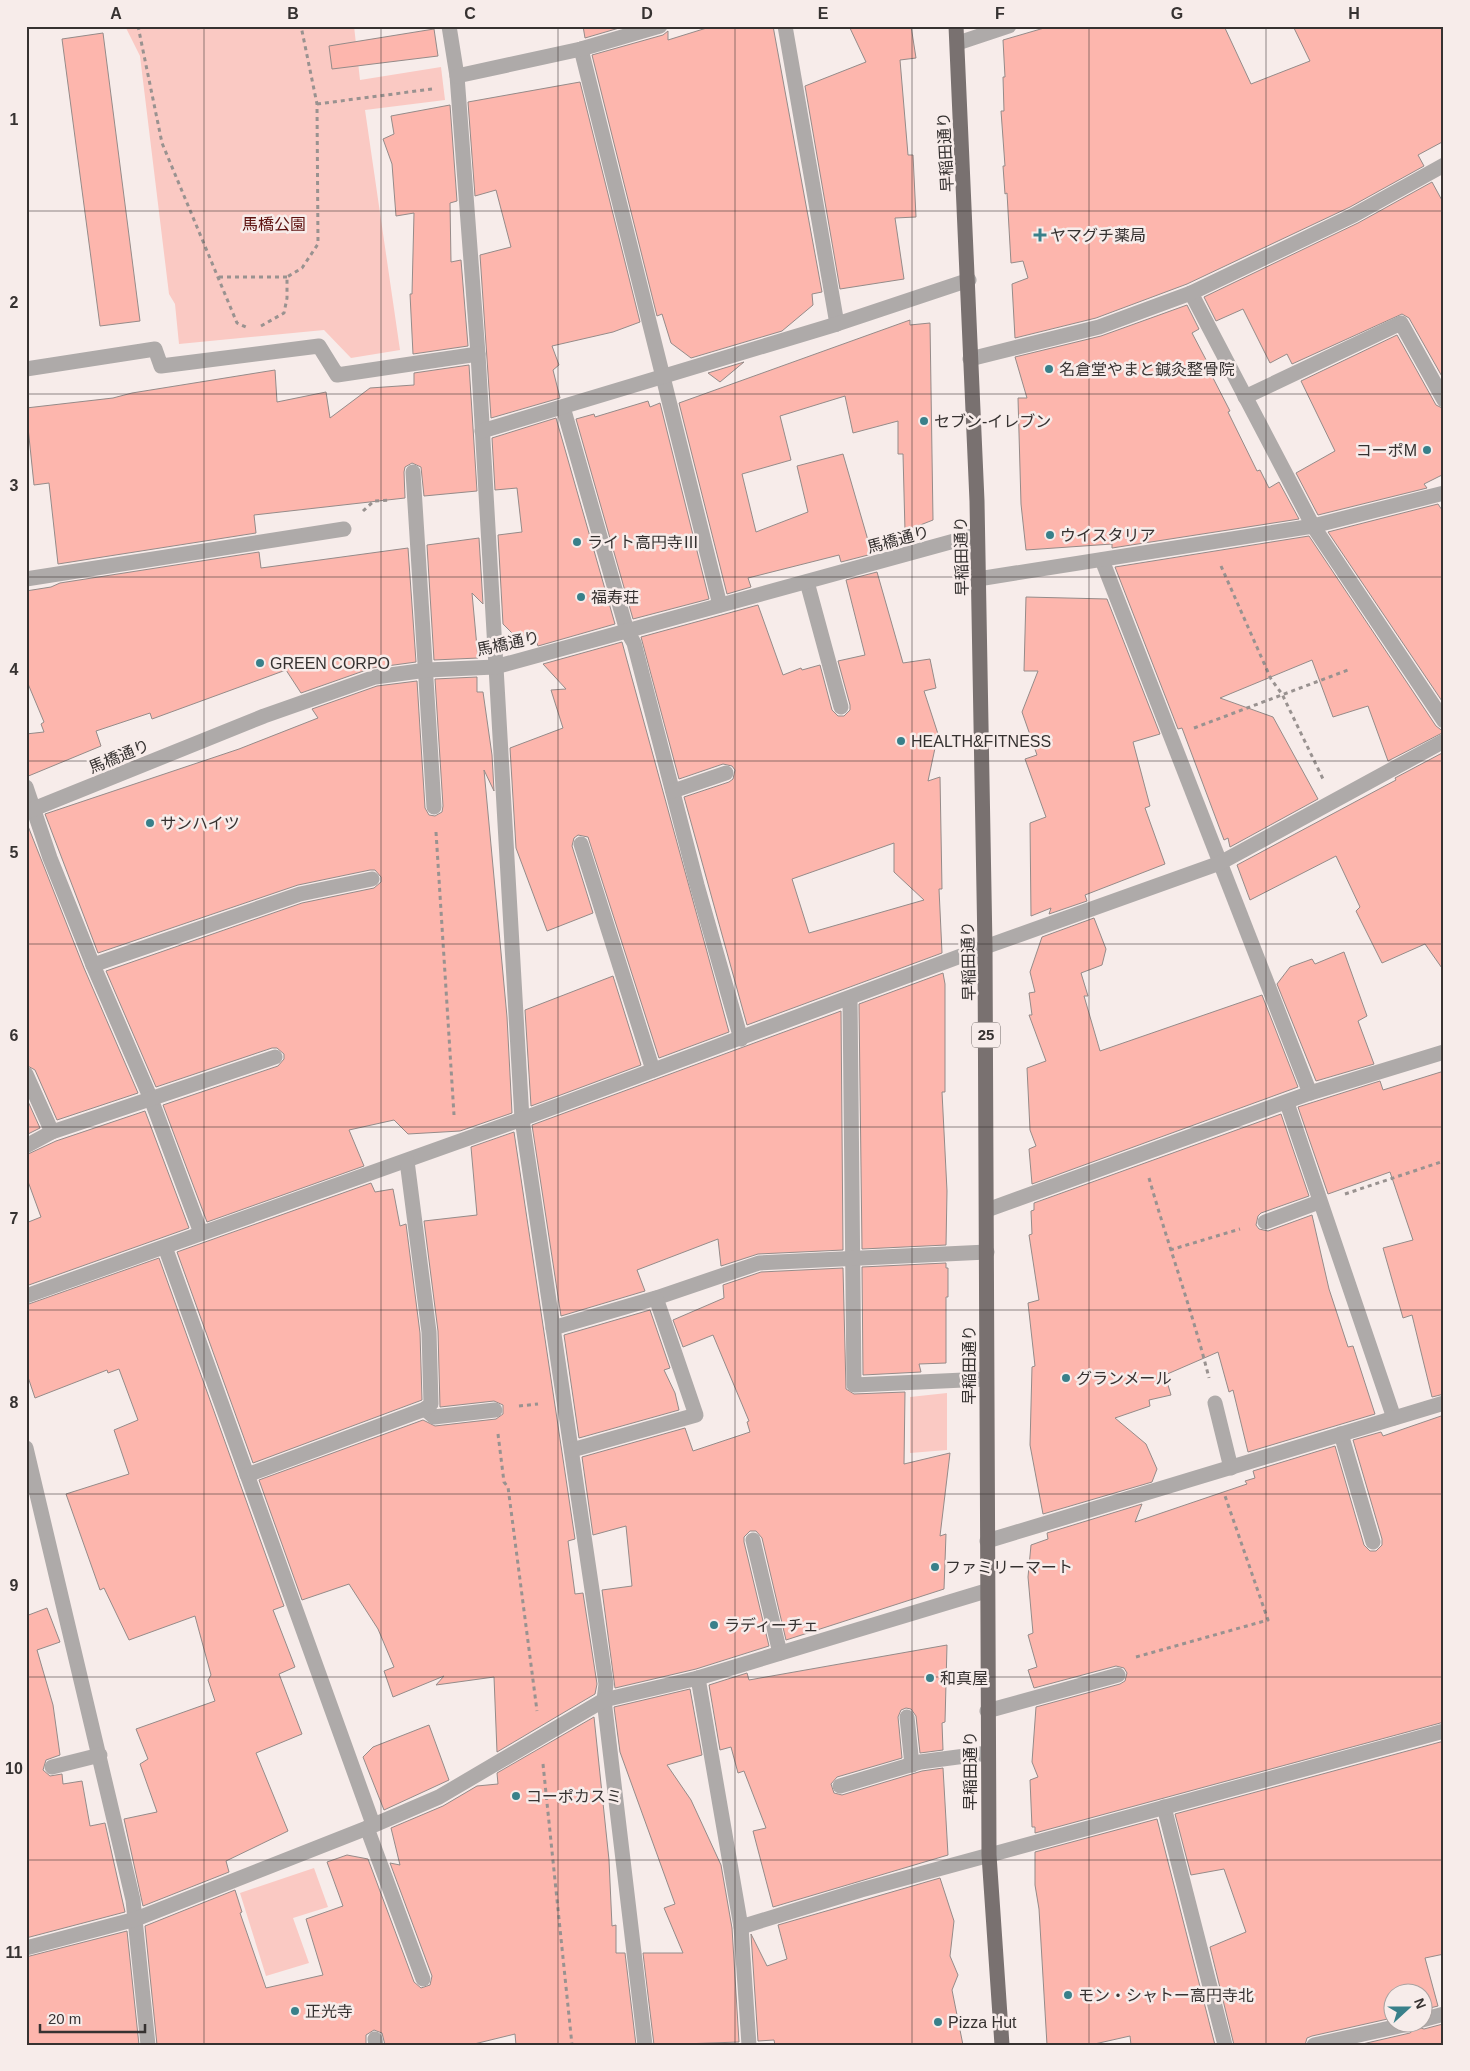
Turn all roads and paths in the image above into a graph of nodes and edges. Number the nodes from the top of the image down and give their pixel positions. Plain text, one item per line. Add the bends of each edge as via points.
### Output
1 (138, 26) edge
2 (301, 26) edge
3 (449, 26) edge
4 (658, 26) edge
5 (785, 26) edge
6 (956, 26) edge
7 (1009, 26) edge
8 (958, 43) junction
9 (582, 49) junction
10 (457, 76) junction
11 (441, 88) dead end
12 (317, 104) junction
13 (1444, 165) edge
14 (287, 277) junction
15 (219, 278) junction
16 (969, 280) junction
17 (1190, 293) junction
18 (837, 324) junction
19 (478, 354) junction
20 (970, 359) junction
21 (26, 369) edge
22 (663, 377) junction
23 (1245, 397) junction
24 (1444, 400) edge
25 (563, 407) junction
26 (482, 431) junction
27 (414, 472) dead end
28 (1444, 493) edge
29 (415, 498) junction
30 (1314, 526) junction
31 (344, 529) joint
32 (976, 535) junction
33 (1211, 543) junction
34 (1102, 560) junction
35 (26, 579) edge
36 (978, 579) junction
37 (806, 582) junction
38 (720, 605) junction
39 (627, 632) junction
40 (495, 667) junction
41 (427, 670) junction
42 (1348, 670) dead end
43 (1282, 694) junction
44 (841, 707) dead end
45 (1444, 721) edge
46 (1170, 737) junction
47 (1444, 741) edge
48 (726, 773) dead end
49 (26, 787) edge
50 (673, 791) junction
51 (1333, 801) junction
52 (434, 807) joint
53 (30, 811) edge
54 (581, 844) dead end
55 (1220, 863) junction
56 (372, 879) dead end
57 (985, 947) junction
58 (93, 965) junction
59 (850, 999) junction
60 (741, 1039) junction
61 (1444, 1052) edge
62 (275, 1057) dead end
63 (653, 1070) junction
64 (26, 1074) edge
65 (1310, 1094) junction
66 (151, 1099) junction
67 (1287, 1103) junction
68 (522, 1119) junction
69 (52, 1132) junction
70 (456, 1143) junction
71 (26, 1146) edge
72 (1142, 1154) junction
73 (408, 1160) junction
74 (1444, 1160) edge
75 (1319, 1202) junction
76 (987, 1210) junction
77 (1265, 1222) joint
78 (201, 1233) junction
79 (165, 1246) junction
80 (1170, 1250) junction
81 (986, 1252) junction
82 (854, 1258) junction
83 (26, 1296) edge
84 (656, 1298) junction
85 (553, 1328) junction
86 (986, 1379) junction
87 (564, 1400) junction
88 (1215, 1403) joint
89 (1444, 1403) edge
90 (425, 1409) junction
91 (495, 1410) junction
92 (1394, 1418) junction
93 (1341, 1434) junction
94 (26, 1448) edge
95 (572, 1450) junction
96 (1231, 1468) junction
97 (1216, 1472) junction
98 (247, 1475) junction
99 (753, 1540) dead end
100 (987, 1541) junction
101 (1373, 1542) dead end
102 (986, 1592) junction
103 (780, 1653) junction
104 (1118, 1675) joint
105 (698, 1678) junction
106 (604, 1700) junction
107 (987, 1711) junction
108 (907, 1717) dead end
109 (1444, 1730) edge
110 (540, 1736) junction
111 (988, 1753) junction
112 (100, 1755) junction
113 (912, 1765) junction
114 (52, 1768) dead end
115 (840, 1786) dead end
116 (1164, 1807) junction
117 (370, 1826) junction
118 (989, 1855) junction
119 (136, 1918) junction
120 (741, 1927) junction
121 (26, 1948) edge
122 (422, 1979) dead end
123 (1382, 2030) edge
124 (148, 2045) edge
125 (572, 2045) edge
126 (645, 2045) edge
127 (748, 2045) edge
128 (1002, 2045) edge
129 (1226, 2045) edge
130 (1314, 2045) edge

1 - 15 path via 162,143
2 - 12 path
3 - 10 street
4 - 9 street
5 - 18 street
6 - 8 main road, 早稲田通り / 25
7 - 8 street
8 - 16 main road, 早稲田通り / 25
9 - 10 street
9 - 22 street
10 - 19 street
11 - 12 path
12 - 14 path via 318,244 302,268
13 - 17 street via 1354,215
14 - 15 path
14 - 15 path via 284,313 251,330 237,323
16 - 18 street
16 - 20 main road, 早稲田通り / 25
17 - 20 street via 1099,327
17 - 23 street
18 - 22 street
19 - 21 street via 337,375 319,346 161,366 155,349
19 - 26 street
20 - 32 main road, 早稲田通り / 25
22 - 25 street
22 - 38 street
23 - 24 street via 1401,323
23 - 30 street
25 - 26 street
25 - 39 street
26 - 40 street
27 - 29 street
28 - 30 street
29 - 31 path via 374,502
29 - 41 street
30 - 33 street
30 - 45 street
31 - 35 street
32 - 36 main road, 早稲田通り / 25
32 - 37 street, 馬橋通り
33 - 34 street
33 - 43 path via 1271,679
34 - 36 street
34 - 46 street
36 - 57 main road, 早稲田通り / 25
37 - 38 street, 馬橋通り
37 - 44 street
38 - 39 street, 馬橋通り
39 - 40 street, 馬橋通り
39 - 50 street via 634,643
40 - 41 street, 馬橋通り
40 - 68 street
41 - 52 street
41 - 53 street, 馬橋通り via 375,677 282,710
42 - 43 path
43 - 46 path
43 - 51 path
46 - 55 street
47 - 51 street
48 - 50 street
49 - 53 street
50 - 60 street
51 - 55 street
52 - 70 path
53 - 58 street
54 - 63 street
55 - 57 street
55 - 65 street
56 - 58 street via 300,894
57 - 59 street
57 - 76 main road, 早稲田通り / 25
58 - 66 street
59 - 60 street
59 - 82 street
60 - 63 street
61 - 65 street
62 - 66 street
63 - 68 street
64 - 69 street
65 - 67 street
66 - 69 street
66 - 78 street
67 - 72 street
67 - 75 street
68 - 70 street
68 - 85 street
69 - 71 street
70 - 73 street
72 - 76 street
72 - 80 path
73 - 78 street
73 - 90 street via 429,1332 431,1404
74 - 75 path
75 - 77 street
75 - 92 street
76 - 81 main road, 早稲田通り / 25
77 - 80 path
78 - 79 street
79 - 83 street
79 - 98 street
80 - 88 path via 1196,1327
81 - 82 street
81 - 86 main road, 早稲田通り / 25
82 - 84 street via 759,1263
82 - 86 street via 854,1385
84 - 85 street
84 - 95 street via 696,1415
85 - 87 street
86 - 100 main road, 早稲田通り / 25
87 - 91 path
87 - 95 street
88 - 96 street
89 - 92 street
90 - 91 street via 434,1417
90 - 98 street
91 - 110 path
92 - 93 street
93 - 96 street
93 - 101 street
94 - 112 street
95 - 106 street via 606,1684
96 - 97 street
97 - 100 street
97 - 104 path via 1268,1620 1123,1660
98 - 117 street
99 - 103 street
100 - 102 main road, 早稲田通り / 25
102 - 103 street
102 - 107 main road, 早稲田通り / 25
103 - 105 street
104 - 107 street
105 - 106 street
105 - 120 street
106 - 110 street
106 - 126 street
107 - 111 main road, 早稲田通り / 25
108 - 113 street
109 - 116 street
110 - 117 street via 439,1797
110 - 125 path
111 - 113 street
111 - 118 main road, 早稲田通り / 25
112 - 114 street
112 - 119 street
113 - 115 street
116 - 118 street
116 - 129 street
117 - 119 street
117 - 122 street
118 - 120 street
118 - 128 main road, 早稲田通り / 25
119 - 121 street
119 - 124 street
120 - 127 street
123 - 130 street

